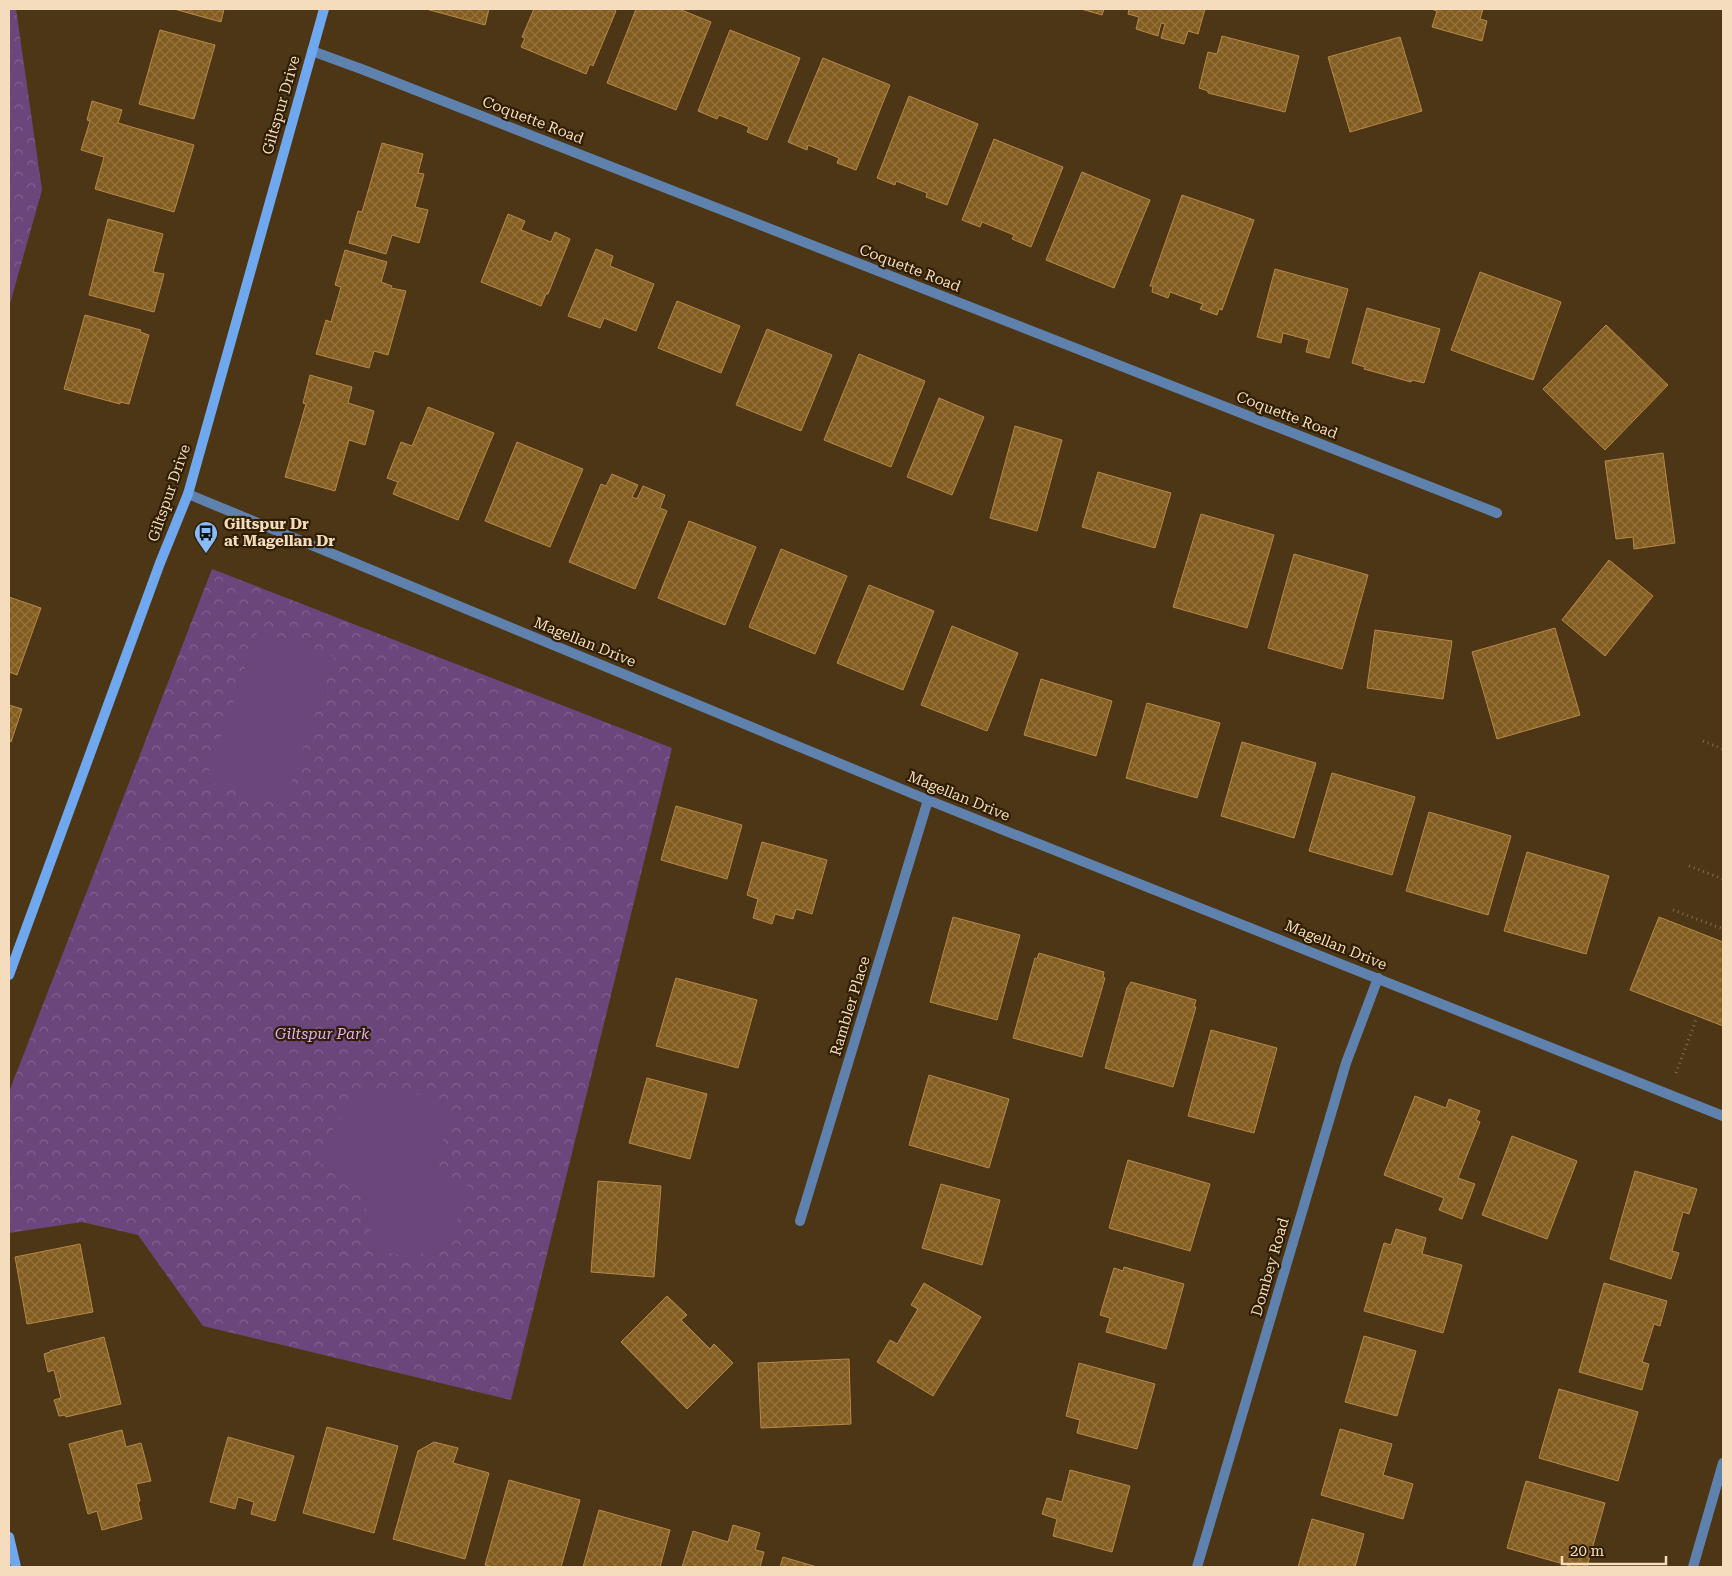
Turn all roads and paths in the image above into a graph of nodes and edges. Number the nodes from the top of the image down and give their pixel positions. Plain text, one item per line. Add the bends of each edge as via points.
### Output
1 (324, 9) edge
2 (312, 51) junction
3 (188, 494) junction
4 (1497, 513) dead end
5 (1703, 741) dead end
6 (1723, 749) edge
7 (928, 800) junction
8 (1689, 866) dead end
9 (1723, 879) edge
10 (1673, 910) dead end
11 (1723, 929) edge
12 (9, 975) edge
13 (1378, 978) junction
14 (1696, 1020) dead end
15 (1668, 1094) junction
16 (1723, 1116) edge
17 (800, 1221) dead end
18 (1723, 1463) edge
19 (9, 1537) edge
20 (16, 1567) edge
21 (1197, 1567) edge
22 (1693, 1567) edge

1 - 2 street, Giltspur Drive
2 - 3 street, Giltspur Drive
2 - 4 street, Coquette Road
3 - 7 street, Magellan Drive
3 - 12 street, Giltspur Drive
5 - 6 path
7 - 13 street, Magellan Drive
7 - 17 street, Rambler Place
8 - 9 path
10 - 11 path
13 - 15 street, Magellan Drive
13 - 21 street, Dombey Road via 1346,1063
14 - 15 path
15 - 16 street, Magellan Drive
18 - 22 street
19 - 20 street

